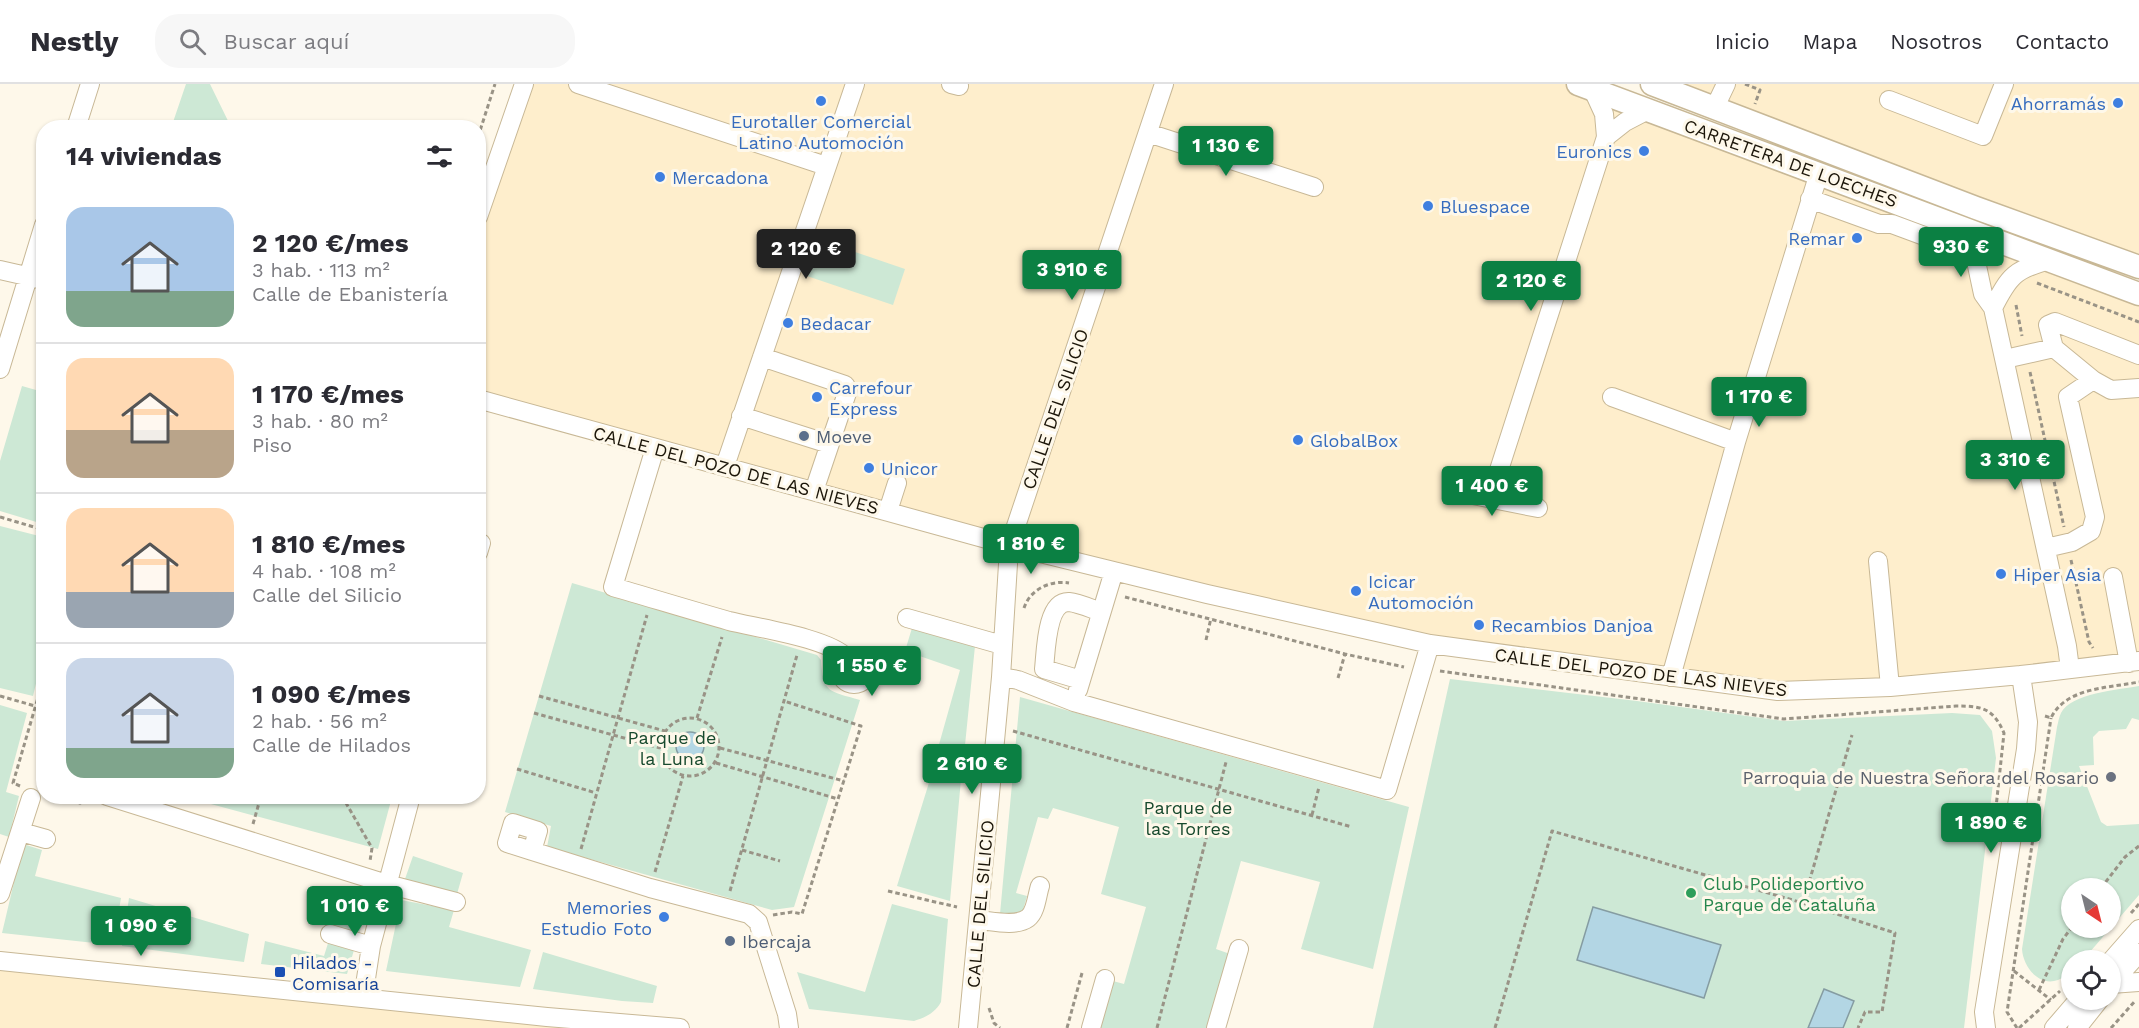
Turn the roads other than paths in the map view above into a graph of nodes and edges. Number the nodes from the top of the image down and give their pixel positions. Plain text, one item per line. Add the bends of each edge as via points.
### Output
1 (90, 84) edge
2 (524, 84) edge
3 (578, 84) edge
4 (855, 84) edge
5 (1164, 84) edge
6 (1652, 84) edge
7 (1726, 84) edge
8 (2004, 84) edge
9 (1586, 87) edge
10 (1890, 100) dead end
11 (1715, 107) junction
12 (1648, 110) junction
13 (79, 120) edge
14 (1148, 133) junction
15 (1606, 137) junction
16 (826, 166) junction
17 (1819, 173) junction
18 (1314, 187) dead end
19 (486, 194) edge
20 (1810, 199) junction
21 (1969, 238) junction
22 (2050, 260) junction
23 (2139, 267) edge
24 (0, 270) edge
25 (35, 278) edge
26 (2139, 294) edge
27 (1993, 308) junction
28 (2054, 348) junction
29 (2139, 355) edge
30 (762, 357) junction
31 (2005, 359) junction
32 (0, 369) edge
33 (2093, 380) junction
34 (2139, 388) edge
35 (1612, 397) dead end
36 (486, 401) edge
37 (741, 416) junction
38 (1736, 442) junction
39 (830, 444) junction
40 (655, 448) junction
41 (725, 466) junction
42 (897, 483) dead end
43 (814, 491) junction
44 (1453, 491) dead end
45 (1490, 498) junction
46 (1538, 508) dead end
47 (888, 511) junction
48 (1015, 529) junction
49 (994, 541) junction
50 (2046, 548) junction
51 (1028, 550) junction
52 (1878, 561) dead end
53 (1008, 564) junction
54 (1114, 571) junction
55 (2113, 577) dead end
56 (1101, 612) junction
57 (907, 618) dead end
58 (2130, 623) edge
59 (1430, 644) junction
60 (1002, 645) junction
61 (847, 658) dead end
62 (2134, 662) edge
63 (2070, 669) junction
64 (2021, 675) junction
65 (1001, 677) junction
66 (1671, 677) junction
67 (1081, 680) junction
68 (1890, 687) junction
69 (1074, 702) junction
70 (27, 792) road end
71 (132, 804) edge
72 (409, 804) edge
73 (21, 832) junction
74 (45, 839) dead end
75 (532, 851) dead end
76 (387, 884) junction
77 (1040, 886) dead end
78 (0, 894) edge
79 (456, 902) dead end
80 (979, 920) junction
81 (2139, 928) edge
82 (330, 934) dead end
83 (371, 946) junction
84 (1239, 950) dead end
85 (2120, 950) edge
86 (2139, 953) edge
87 (0, 961) edge
88 (2121, 974) edge
89 (1105, 979) dead end
90 (2139, 982) edge
91 (2121, 984) edge
92 (363, 998) junction
93 (2070, 1010) edge
94 (2091, 1010) edge
95 (611, 1026) edge
96 (680, 1028) edge
97 (789, 1028) edge
98 (968, 1028) edge
99 (1091, 1028) edge
100 (1216, 1028) edge
101 (1986, 1028) edge
102 (2054, 1028) edge
103 (2077, 1028) edge

1 - 13 street
2 - 19 street
3 - 16 street
4 - 16 street
5 - 14 street, CALLE DEL SILICIO
6 - 11 main road, CARRETERA DE LOECHES
7 - 11 street
8 - 10 street via 1983,136
9 - 12 main road, CARRETERA DE LOECHES
9 - 15 street via 1604,114
11 - 23 main road, CARRETERA DE LOECHES
12 - 15 street
12 - 17 main road, CARRETERA DE LOECHES
14 - 18 street
14 - 48 street, CALLE DEL SILICIO
15 - 45 street
16 - 30 street
17 - 20 street
17 - 21 main road, CARRETERA DE LOECHES
20 - 21 street via 1946,244
20 - 38 street
21 - 22 main road, CARRETERA DE LOECHES
21 - 27 street via 1983,294
22 - 26 main road, CARRETERA DE LOECHES
22 - 27 street via 2013,275
24 - 25 street
25 - 32 street
27 - 31 street
28 - 29 street via 2048,325 2055,322
28 - 31 street
28 - 33 street
30 - 37 street
30 - 39 street via 845,385 848,390
31 - 50 street
33 - 34 street via 2111,390
33 - 50 street via 2068,397 2095,517 2091,531 2072,542
35 - 38 street
36 - 40 street, CALLE DEL POZO DE LAS NIEVES
37 - 39 street
37 - 41 street
38 - 66 street
39 - 43 street
40 - 41 street, CALLE DEL POZO DE LAS NIEVES
40 - 61 street via 613,587 839,650
41 - 43 street, CALLE DEL POZO DE LAS NIEVES
42 - 47 street
43 - 47 street, CALLE DEL POZO DE LAS NIEVES
44 - 45 street
45 - 46 street
47 - 49 street, CALLE DEL POZO DE LAS NIEVES
48 - 49 street via 998,533
48 - 51 street via 1028,540
49 - 53 street via 993,550 999,560
50 - 63 street
51 - 53 street via 1017,563
51 - 54 street, CALLE DEL POZO DE LAS NIEVES
52 - 68 street
53 - 60 street, CALLE DEL SILICIO
54 - 56 street
54 - 59 street, CALLE DEL POZO DE LAS NIEVES
55 - 58 street
56 - 67 street
56 - 67 street via 1068,602 1058,606 1051,616 1044,669
57 - 60 street
58 - 62 street
59 - 66 street, CALLE DEL POZO DE LAS NIEVES
59 - 69 street via 1387,790
60 - 65 street, CALLE DEL SILICIO
62 - 63 street, CALLE DEL POZO DE LAS NIEVES
63 - 64 street, CALLE DEL POZO DE LAS NIEVES
64 - 68 street, CALLE DEL POZO DE LAS NIEVES
64 - 101 street via 2028,722 2026,749 1984,1012
65 - 69 street
65 - 80 street, CALLE DEL SILICIO
66 - 68 street, CALLE DEL POZO DE LAS NIEVES via 1778,691
67 - 69 street
70 - 73 street
71 - 76 street
72 - 76 street
73 - 74 street
73 - 78 street
75 - 97 street via 749,914 758,922
76 - 79 street
76 - 83 street
77 - 80 street via 1028,918 1018,922
80 - 98 street, CALLE DEL SILICIO
81 - 85 street
82 - 83 street
83 - 92 street
84 - 100 street
86 - 88 street
87 - 92 street
89 - 99 street
90 - 91 street
92 - 95 street
93 - 102 street
94 - 103 street
95 - 96 street

